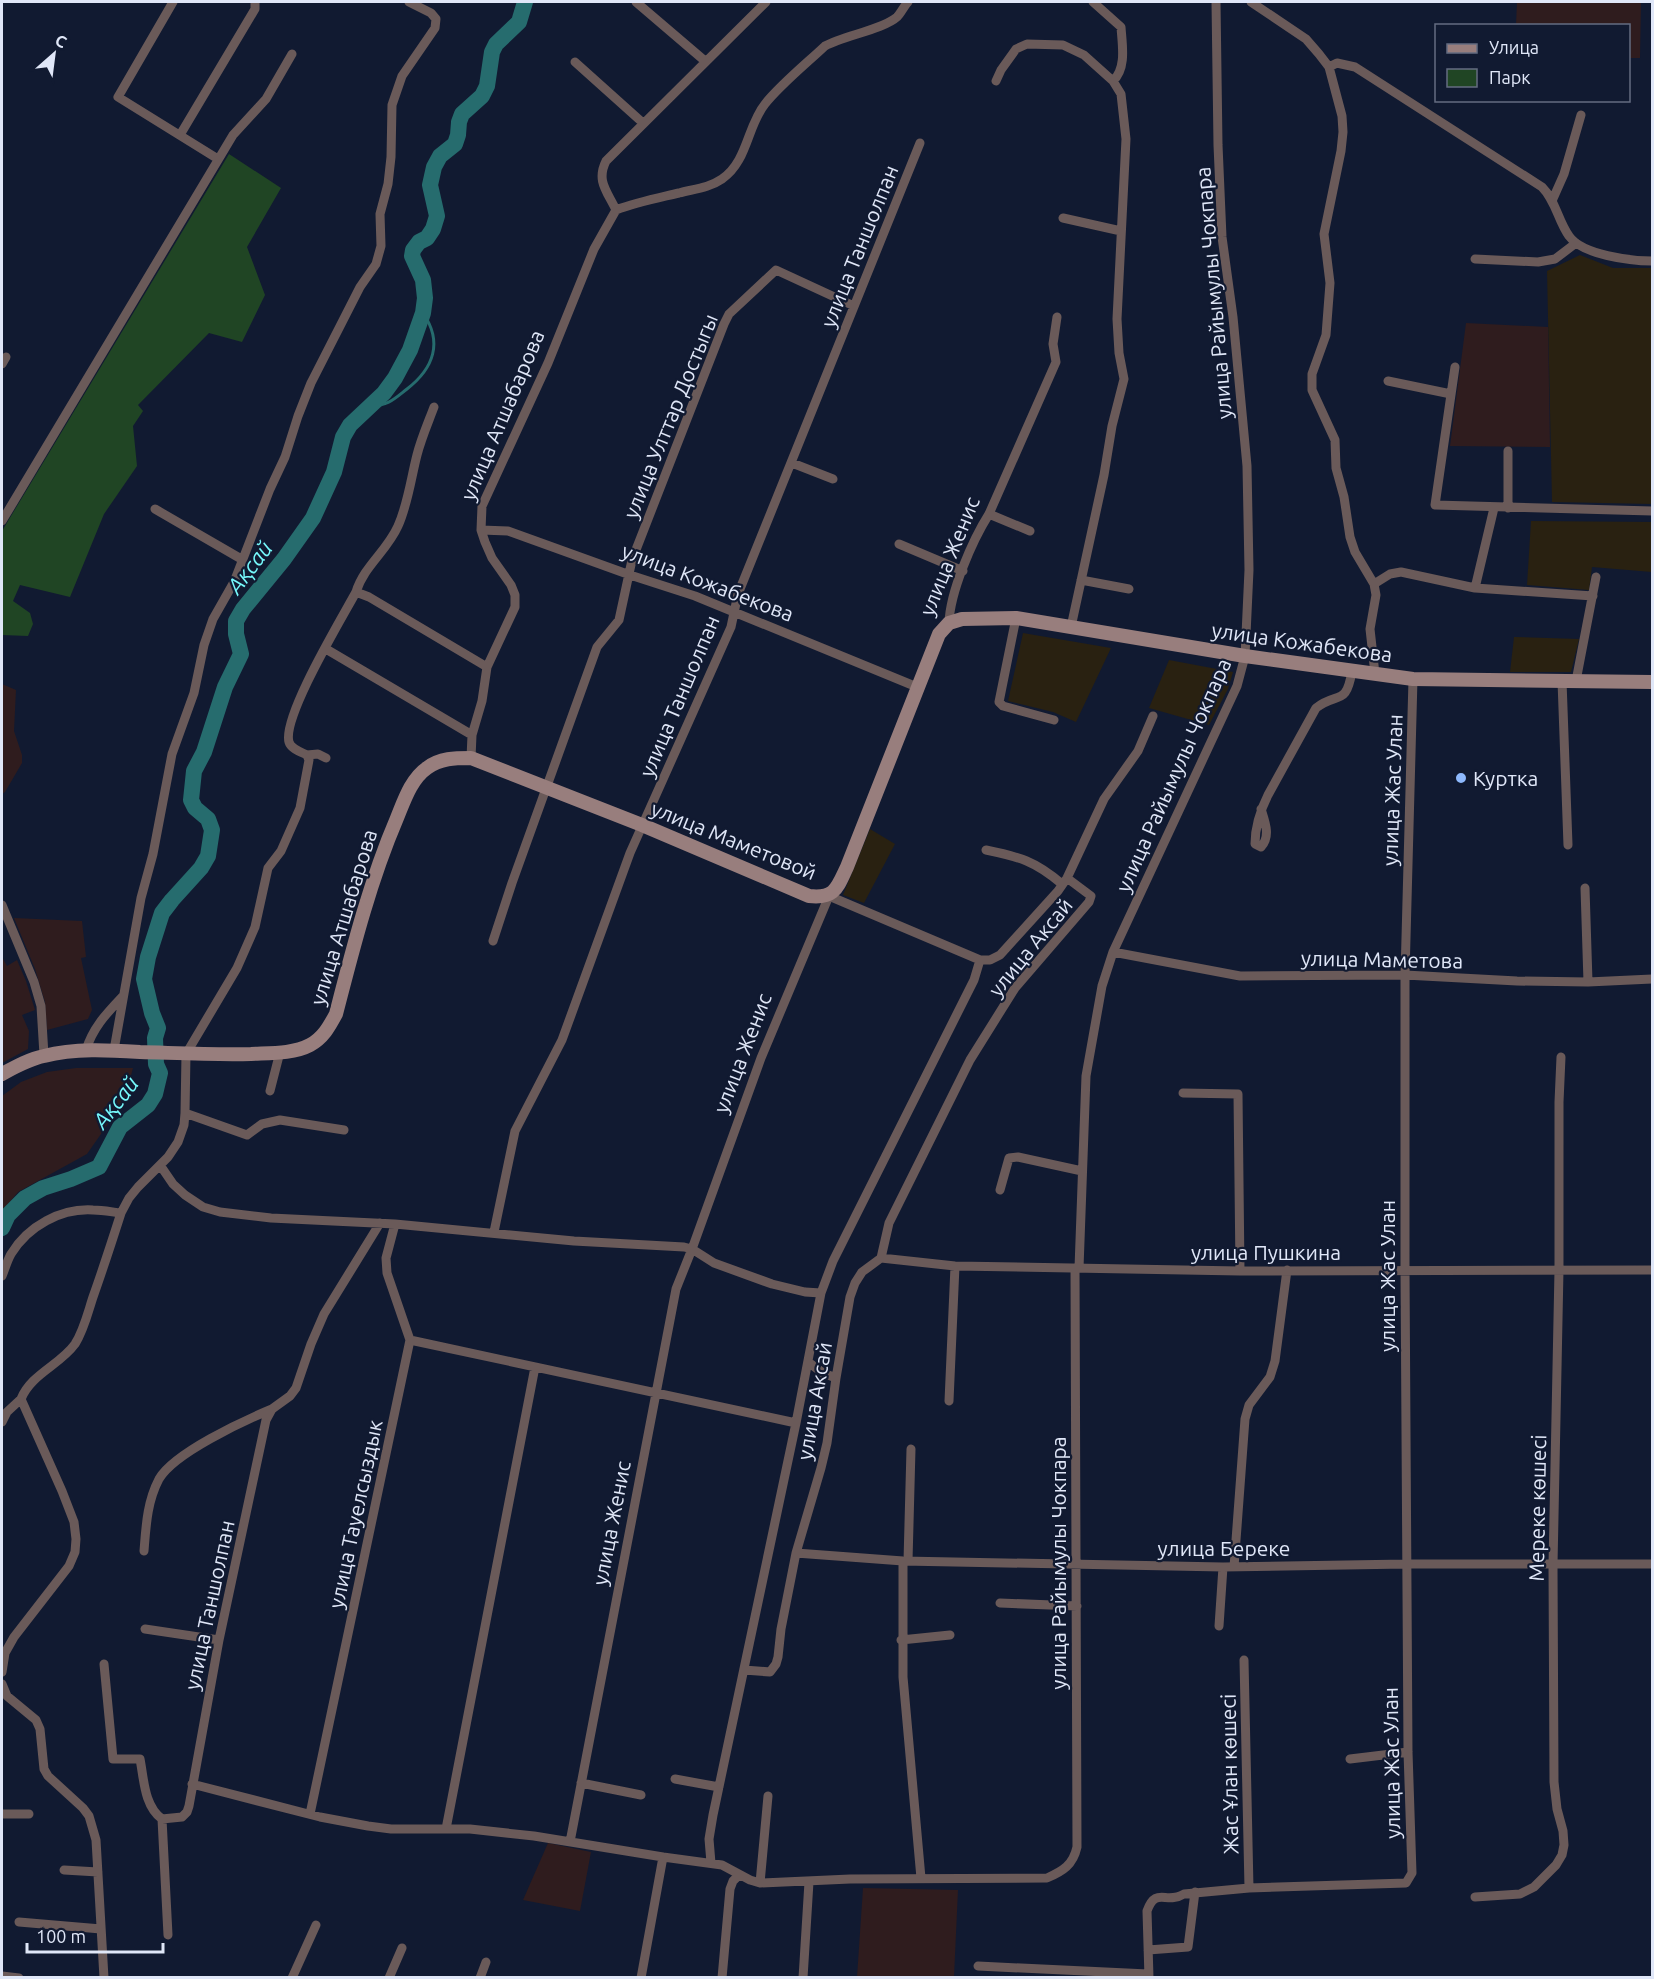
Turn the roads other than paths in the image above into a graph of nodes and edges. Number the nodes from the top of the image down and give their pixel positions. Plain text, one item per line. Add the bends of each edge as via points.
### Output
1 (173, 2) edge
2 (255, 2) edge
3 (409, 2) edge
4 (636, 2) edge
5 (766, 2) edge
6 (908, 2) edge
7 (1093, 2) edge
8 (1216, 2) edge
9 (1255, 3) edge
10 (292, 54) dead end
11 (705, 61) junction
12 (575, 62) dead end
13 (1329, 67) junction
14 (996, 81) dead end
15 (1113, 81) junction
16 (1581, 116) dead end
17 (643, 123) junction
18 (180, 135) junction
19 (920, 143) dead end
20 (218, 159) junction
21 (1552, 201) junction
22 (616, 210) junction
23 (1062, 218) dead end
24 (1121, 231) junction
25 (1576, 243) junction
26 (1475, 259) dead end
27 (1653, 261) edge
28 (855, 306) junction
29 (1057, 317) dead end
30 (1455, 367) dead end
31 (1388, 381) dead end
32 (1451, 394) junction
33 (434, 407) dead end
34 (1508, 451) dead end
35 (792, 463) junction
36 (833, 479) dead end
37 (1494, 508) junction
38 (1508, 508) junction
39 (155, 509) dead end
40 (1653, 511) edge
41 (989, 514) junction
42 (2, 521) edge
43 (481, 530) junction
44 (1030, 531) dead end
45 (899, 544) dead end
46 (243, 560) junction
47 (963, 571) junction
48 (630, 575) junction
49 (1596, 577) dead end
50 (1081, 580) junction
51 (1374, 584) junction
52 (1475, 588) junction
53 (1129, 589) dead end
54 (356, 592) junction
55 (1593, 596) junction
56 (734, 613) junction
57 (1016, 618) junction
58 (949, 623) junction
59 (1071, 627) junction
60 (326, 649) junction
61 (1245, 656) junction
62 (487, 667) junction
63 (1352, 671) junction
64 (1375, 674) junction
65 (1413, 679) junction
66 (1569, 681) junction
67 (1653, 682) edge
68 (917, 687) junction
69 (1152, 716) dead end
70 (1054, 720) dead end
71 (472, 735) junction
72 (307, 755) junction
73 (326, 758) dead end
74 (471, 758) junction
75 (546, 788) junction
76 (1261, 809) dead end
77 (642, 825) junction
78 (1568, 845) dead end
79 (986, 850) dead end
80 (1065, 881) junction
81 (1585, 888) dead end
82 (829, 896) junction
83 (2, 905) edge
84 (493, 940) dead end
85 (1113, 951) junction
86 (980, 960) junction
87 (1406, 975) junction
88 (1653, 979) edge
89 (1588, 982) junction
90 (123, 995) junction
91 (86, 1050) junction
92 (114, 1050) junction
93 (280, 1052) junction
94 (186, 1054) junction
95 (44, 1055) junction
96 (1561, 1057) dead end
97 (2, 1074) edge
98 (270, 1091) dead end
99 (1183, 1094) dead end
100 (185, 1113) junction
101 (344, 1130) dead end
102 (160, 1165) junction
103 (1082, 1171) junction
104 (1000, 1190) dead end
105 (121, 1214) junction
106 (380, 1223) junction
107 (395, 1224) junction
108 (494, 1232) junction
109 (692, 1249) junction
110 (881, 1258) junction
111 (955, 1266) junction
112 (1077, 1268) junction
113 (1405, 1269) junction
114 (1287, 1270) junction
115 (1559, 1270) junction
116 (1653, 1270) edge
117 (1240, 1271) junction
118 (2, 1276) edge
119 (821, 1293) junction
120 (410, 1340) junction
121 (808, 1362) junction
122 (536, 1367) junction
123 (836, 1378) junction
124 (657, 1393) junction
125 (21, 1399) junction
126 (949, 1401) dead end
127 (272, 1409) junction
128 (2, 1422) edge
129 (796, 1423) junction
130 (911, 1449) dead end
131 (144, 1551) dead end
132 (796, 1553) junction
133 (905, 1561) junction
134 (1406, 1564) junction
135 (1653, 1564) edge
136 (1077, 1565) junction
137 (1553, 1565) junction
138 (1223, 1567) junction
139 (1234, 1567) junction
140 (1000, 1603) dead end
141 (1077, 1606) junction
142 (1220, 1626) dead end
143 (145, 1629) dead end
144 (950, 1635) dead end
145 (219, 1640) junction
146 (901, 1640) junction
147 (1244, 1659) dead end
148 (104, 1664) dead end
149 (744, 1670) junction
150 (2, 1672) edge
151 (2, 1684) edge
152 (1408, 1752) junction
153 (1350, 1759) dead end
154 (675, 1779) dead end
155 (581, 1783) junction
156 (192, 1784) junction
157 (719, 1787) junction
158 (641, 1796) dead end
159 (768, 1796) dead end
160 (2, 1814) edge
161 (29, 1814) dead end
162 (310, 1814) junction
163 (162, 1819) junction
164 (446, 1829) junction
165 (570, 1842) junction
166 (663, 1857) junction
167 (711, 1863) junction
168 (64, 1870) dead end
169 (98, 1872) junction
170 (739, 1875) junction
171 (921, 1878) junction
172 (809, 1882) junction
173 (760, 1883) junction
174 (1249, 1888) junction
175 (1195, 1892) junction
176 (1475, 1897) dead end
177 (19, 1922) dead end
178 (316, 1925) dead end
179 (101, 1929) junction
180 (168, 1935) dead end
181 (402, 1948) dead end
182 (1148, 1950) junction
183 (486, 1962) dead end
184 (978, 1966) dead end
185 (2, 1976) edge
186 (1149, 1976) edge
187 (19, 1977) edge
188 (104, 1977) edge
189 (292, 1977) edge
190 (389, 1977) edge
191 (480, 1977) edge
192 (641, 1977) edge
193 (722, 1977) edge
194 (803, 1977) edge

1 - 18 street via 118,97
2 - 18 street via 255,9
3 - 46 street via 431,13 436,19 435,28 402,76 392,105 391,157 376,264 360,287 311,383
4 - 11 street
5 - 11 street
6 - 22 street via 888,23 825,46 766,103 741,158 723,178 709,186
7 - 15 street via 1121,27 1122,66
8 - 61 street, улица Райымулы Чокпара via 1222,237 1247,466 1249,570
9 - 13 street via 1306,39
10 - 20 street via 266,99 233,135
11 - 17 street
12 - 17 street
13 - 21 street via 1337,63 1355,67 1542,187
13 - 51 street via 1343,132 1324,234 1330,283 1326,336 1312,374 1312,390 1335,440 1336,468 1350,537
14 - 15 street via 1016,49 1040,43 1063,45 1084,55
15 - 24 street via 1120,94 1126,139
16 - 21 street
17 - 22 street via 601,171
18 - 20 street
19 - 28 street, улица Таншолпан
20 - 42 street
21 - 25 street via 1569,238
22 - 43 street, улица Атшабарова via 594,249 548,363 482,506
23 - 24 street
24 - 50 street via 1117,319 1124,379
25 - 26 street via 1555,259 1538,262
25 - 27 street via 1627,261
28 - 35 street, улица Таншолпан
28 - 48 street, улица Улттар Достыгы via 776,270 729,314 632,560
29 - 41 street, улица Женис via 1053,344 1056,362
30 - 32 street
31 - 32 street
32 - 37 street via 1435,505
33 - 54 street via 398,526 360,579
34 - 38 street
35 - 36 street
35 - 56 street, улица Таншолпан via 738,594
37 - 38 street
37 - 52 street
38 - 40 street
39 - 46 street
41 - 44 street
41 - 47 street, улица Женис via 976,534
43 - 48 street, улица Кожабекова via 508,531
43 - 62 street, улица Атшабарова via 492,558 515,595 515,608
45 - 47 street
46 - 90 street via 213,619 194,693 172,754
47 - 58 street, улица Женис
48 - 56 street, улица Кожабекова
48 - 75 street, улица Улттар Достыгы via 619,620 597,647
49 - 55 street
50 - 53 street
50 - 59 street
51 - 52 street via 1401,572
51 - 64 street via 1370,629
52 - 55 street
54 - 60 street
54 - 62 street
55 - 66 street
56 - 68 street, улица Кожабекова
56 - 77 street, улица Таншолпан
57 - 58 main road, улица Кожабекова via 962,619
57 - 59 main road, улица Кожабекова
57 - 70 street via 999,702
58 - 68 main road, улица Женис via 939,634
59 - 61 main road, улица Кожабекова
60 - 71 street
60 - 72 street via 290,729 292,748
61 - 63 main road, улица Кожабекова
61 - 85 street, улица Райымулы Чокпара via 1237,686
62 - 71 street, улица Атшабарова
63 - 64 main road, улица Кожабекова
63 - 76 street via 1346,694 1316,708
64 - 65 main road, улица Кожабекова
65 - 66 main road, улица Кожабекова
65 - 87 street, улица Жас Улан
66 - 67 main road, улица Кожабекова
66 - 78 street
68 - 82 main road, улица Женис via 847,867
69 - 80 street via 1138,751 1104,799
71 - 74 street, улица Атшабарова
72 - 73 street
72 - 94 street via 300,808 281,851 267,868 255,927 237,968
74 - 75 main road, улица Маметовой
74 - 93 main road, улица Атшабарова via 442,760 415,779 386,842 368,895 336,1014 320,1039
75 - 77 main road, улица Маметовой
75 - 84 street, улица Улттар Достыгы
77 - 82 main road, улица Маметовой via 809,896
77 - 108 street, улица Таншолпан via 562,1040 515,1131
79 - 80 street via 1032,862
80 - 86 street, улица Аксай via 1000,956
80 - 110 street, улица Аксай via 1091,896 1089,902 1015,988 970,1060 889,1223
81 - 89 street
82 - 86 street, улица Маметовой
82 - 109 street, улица Женис via 760,1058
83 - 95 street via 34,982
85 - 87 street, улица Маметова via 1240,976
85 - 103 street, улица Райымулы Чокпара via 1102,986 1086,1076
86 - 119 street, улица Аксай via 974,980 833,1261
87 - 89 street, улица Маметова
87 - 113 street, улица Жас Улан
88 - 89 street, улица Маметова
90 - 91 street via 99,1022
90 - 92 street
91 - 92 main road, улица Атшабарова
91 - 95 main road, улица Атшабарова
92 - 94 main road, улица Атшабарова
93 - 94 main road, улица Атшабарова
93 - 98 street
94 - 100 street
95 - 97 main road, улица Атшабарова
96 - 115 street, Мереке көшесі
99 - 117 street via 1238,1094
100 - 101 street via 247,1135 262,1124 280,1120
100 - 102 street via 178,1142
102 - 105 street via 129,1198
102 - 106 street via 184,1195 220,1212
103 - 104 street via 1009,1158
103 - 112 street, улица Райымулы Чокпара
105 - 118 street via 66,1212 46,1220 20,1242
105 - 125 street via 75,1343 24,1391
106 - 107 street
106 - 127 street via 324,1314 296,1388
107 - 108 street
107 - 120 street via 386,1258 387,1273
108 - 109 street
109 - 119 street via 714,1263 772,1284
109 - 124 street, улица Женис via 676,1288
110 - 111 street, улица Пушкина
110 - 123 street, улица Аксай via 862,1272 855,1283
111 - 112 street, улица Пушкина
111 - 126 street
112 - 117 street, улица Пушкина
112 - 136 street, улица Райымулы Чокпара
113 - 114 street, улица Пушкина
113 - 115 street, улица Пушкина
113 - 134 street, улица Жас Улан
114 - 117 street, улица Пушкина
114 - 139 street via 1275,1361 1245,1419
115 - 116 street, улица Пушкина
115 - 137 street, Мереке көшесі
119 - 121 street, улица Аксай
120 - 122 street
120 - 162 street, улица Тауелсыздык
121 - 123 street
121 - 129 street, улица Аксай
122 - 124 street
122 - 164 street
123 - 132 street, улица Аксай via 827,1443
124 - 129 street
124 - 155 street, улица Женис
125 - 128 street
125 - 150 street via 62,1491 76,1539 69,1566 14,1637
127 - 131 street via 238,1423 166,1469 149,1505
127 - 145 street, улица Таншолпан via 266,1420
129 - 149 street, улица Аксай
130 - 133 street
132 - 133 street, улица Береке
132 - 149 street, улица Аксай via 776,1665 770,1672
133 - 136 street, улица Береке
133 - 146 street
134 - 137 street, улица Береке
134 - 139 street, улица Береке
134 - 152 street, улица Жас Улан
135 - 137 street, улица Береке
136 - 138 street, улица Береке
136 - 141 street, улица Райымулы Чокпара
137 - 176 street, Мереке көшесі via 1554,1782 1563,1831 1562,1856 1534,1887 1520,1894
138 - 139 street, улица Береке
138 - 142 street
140 - 141 street
141 - 171 street, улица Райымулы Чокпара via 1075,1857 1068,1867 1047,1878
143 - 145 street
144 - 146 street
145 - 156 street, улица Таншолпан
146 - 171 street
147 - 174 street, Жас Ұлан көшесі
148 - 163 street via 112,1759 140,1759 148,1802
149 - 157 street, улица Аксай
151 - 169 street via 7,1696 36,1720 48,1776 89,1816 96,1840
152 - 153 street
152 - 174 street, улица Жас Улан via 1412,1873 1406,1883
154 - 157 street
155 - 158 street
155 - 165 street, улица Женис
156 - 162 street
156 - 163 street, улица Таншолпан via 187,1812 182,1817
157 - 167 street, улица Аксай via 709,1839
159 - 173 street
160 - 161 street
162 - 164 street via 391,1829
163 - 180 street
164 - 165 street via 470,1828
165 - 166 street
166 - 167 street
166 - 192 street
167 - 170 street
168 - 169 street
169 - 179 street
170 - 173 street
170 - 193 street via 730,1889
171 - 172 street
172 - 173 street
172 - 194 street
174 - 175 street
175 - 182 street via 1188,1947
175 - 182 street via 1176,1899 1156,1896 1150,1900
177 - 179 street
178 - 189 street
179 - 188 street
181 - 190 street
182 - 186 street
183 - 191 street
184 - 186 street
185 - 187 street

